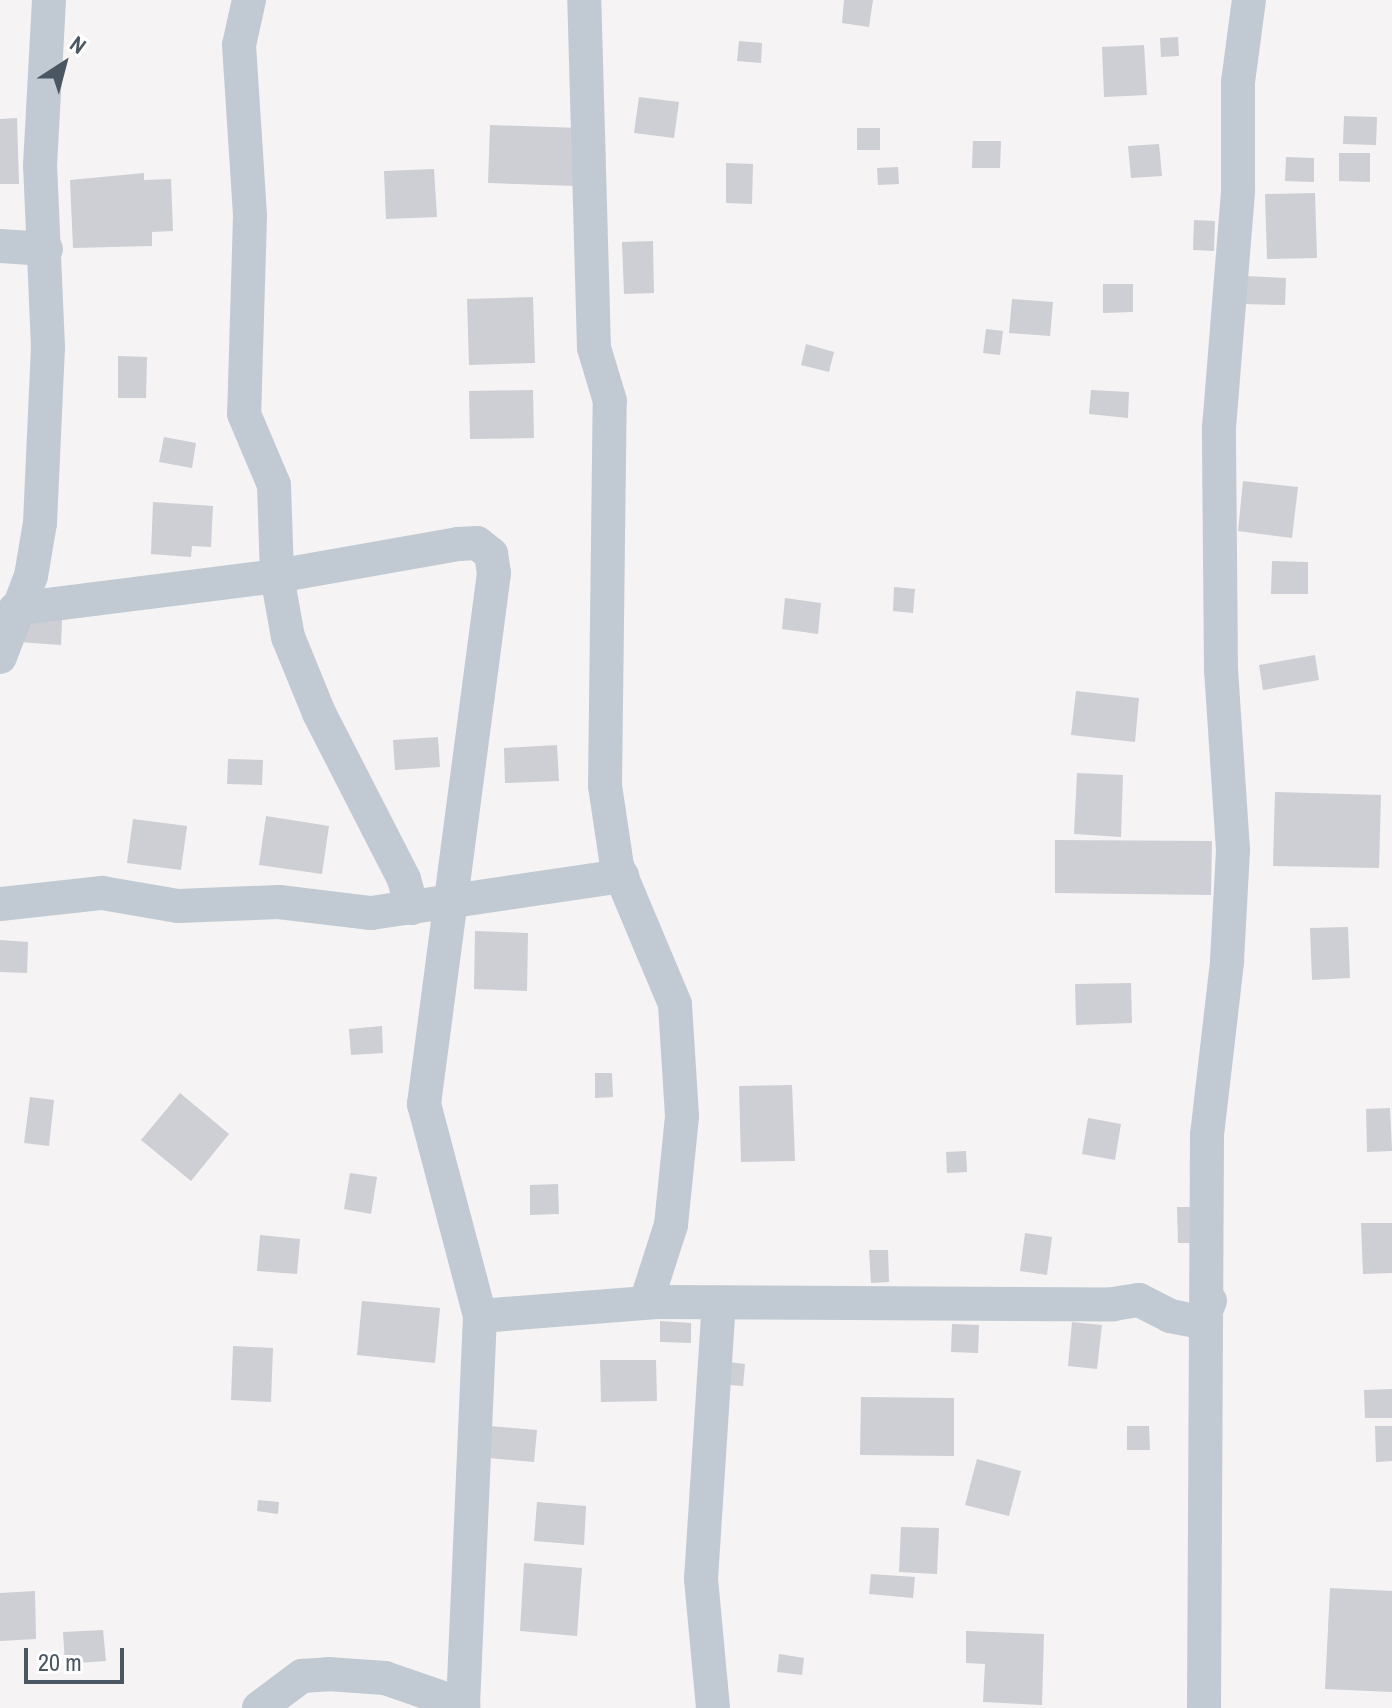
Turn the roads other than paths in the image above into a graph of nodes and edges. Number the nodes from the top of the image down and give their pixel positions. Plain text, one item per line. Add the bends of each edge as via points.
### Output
1 (49, 0) edge
2 (249, 0) edge
3 (584, 0) edge
4 (1249, 0) edge
5 (0, 246) edge
6 (46, 249) junction
7 (277, 576) junction
8 (15, 609) junction
9 (0, 657) edge
10 (622, 876) junction
11 (0, 904) edge
12 (451, 904) junction
13 (412, 908) junction
14 (1210, 1301) junction
15 (656, 1302) junction
16 (719, 1303) junction
17 (480, 1316) junction
18 (463, 1707) edge
19 (259, 1708) edge
20 (713, 1708) edge
21 (1204, 1708) edge

1 - 6 street via 40,166
2 - 7 street via 239,45 250,216 244,414 274,485
3 - 10 street via 594,348 610,401 605,786
4 - 14 street via 1238,82 1238,191 1219,428 1221,670 1233,850 1227,961 1209,1095
5 - 6 street
6 - 8 street via 48,347 40,523 31,576
7 - 8 street
7 - 12 street via 458,544 477,543 491,554 494,573
7 - 13 street via 288,637 313,701 404,879
8 - 9 street
10 - 12 street
10 - 15 street via 675,1004 682,1116 671,1225 650,1290
11 - 13 street via 102,893 203,908 279,902 371,913
12 - 13 street
12 - 17 street via 424,1104
14 - 16 street via 1201,1322 1170,1316 1139,1300
14 - 21 street
15 - 16 street
15 - 17 street
16 - 20 street via 701,1579
17 - 18 street
18 - 19 street via 385,1678 328,1674 302,1676

